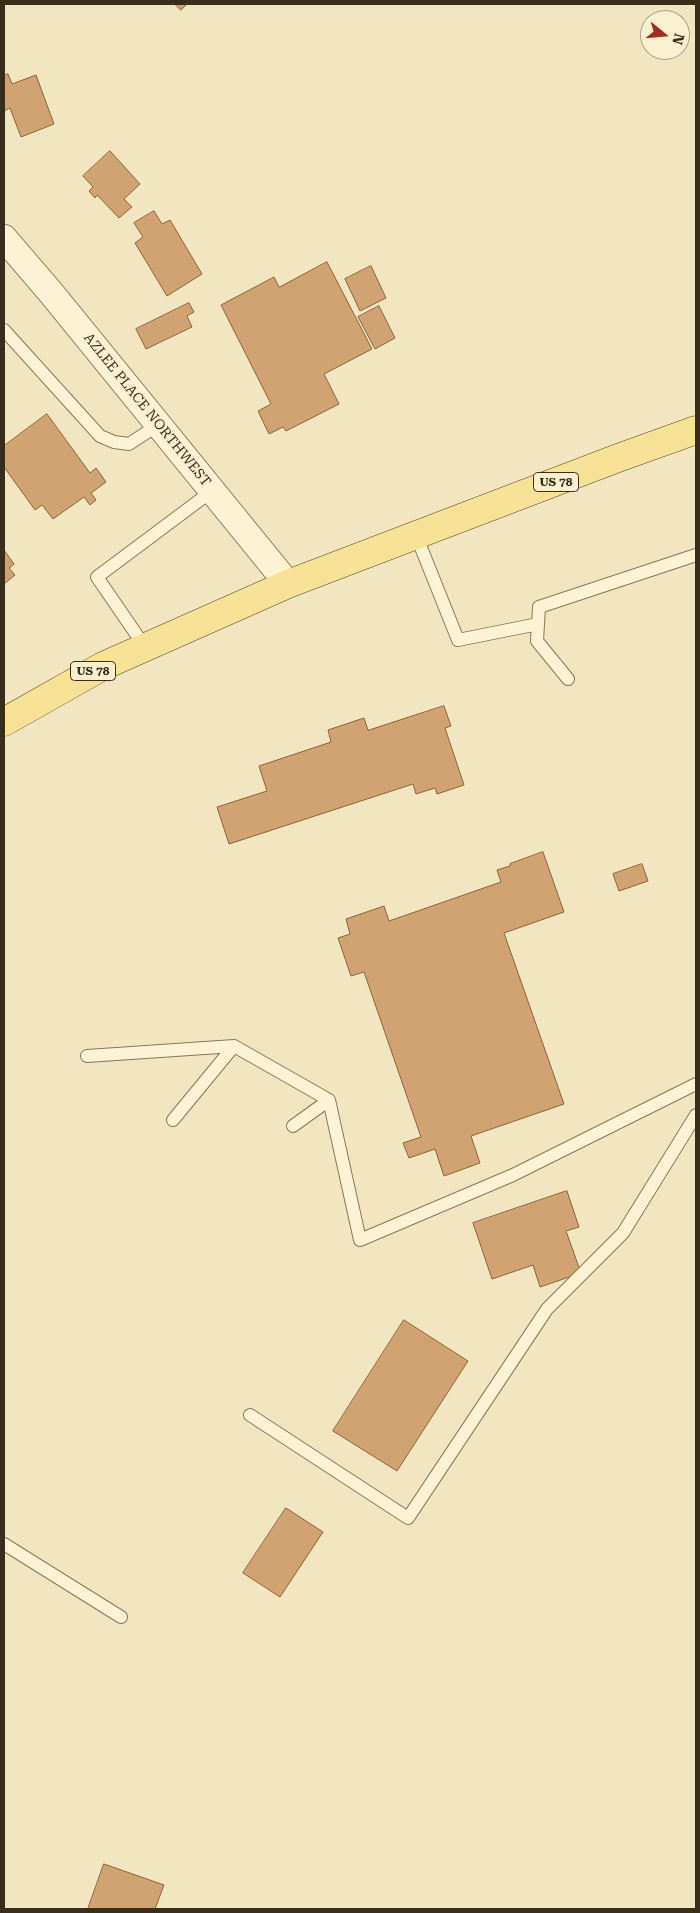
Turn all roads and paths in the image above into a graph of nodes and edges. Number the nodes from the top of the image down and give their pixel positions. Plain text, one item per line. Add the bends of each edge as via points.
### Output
1 (4, 238) edge
2 (4, 330) edge
3 (158, 425) junction
4 (696, 430) edge
5 (212, 491) junction
6 (416, 535) junction
7 (696, 555) edge
8 (288, 584) junction
9 (538, 624) junction
10 (145, 647) junction
11 (568, 679) dead end
12 (4, 722) edge
13 (234, 1046) junction
14 (87, 1056) dead end
15 (696, 1084) edge
16 (329, 1100) junction
17 (696, 1115) edge
18 (172, 1120) dead end
19 (293, 1126) dead end
20 (250, 1415) dead end
21 (4, 1544) edge
22 (121, 1617) dead end

1 - 3 street, AZLEE PLACE NORTHWEST
2 - 3 lane via 100,436 129,444
3 - 5 street, AZLEE PLACE NORTHWEST
4 - 6 main road, US 78
5 - 8 street, AZLEE PLACE NORTHWEST
5 - 10 lane via 97,577
6 - 8 main road, US 78
6 - 9 lane via 458,640
7 - 9 lane via 539,607
8 - 10 main road, US 78
9 - 11 lane via 537,641
10 - 12 main road, US 78 via 103,666
13 - 14 lane
13 - 16 lane
13 - 18 lane
15 - 16 lane via 513,1176 360,1240
16 - 19 lane
17 - 20 lane via 623,1233 547,1309 408,1518
21 - 22 lane

